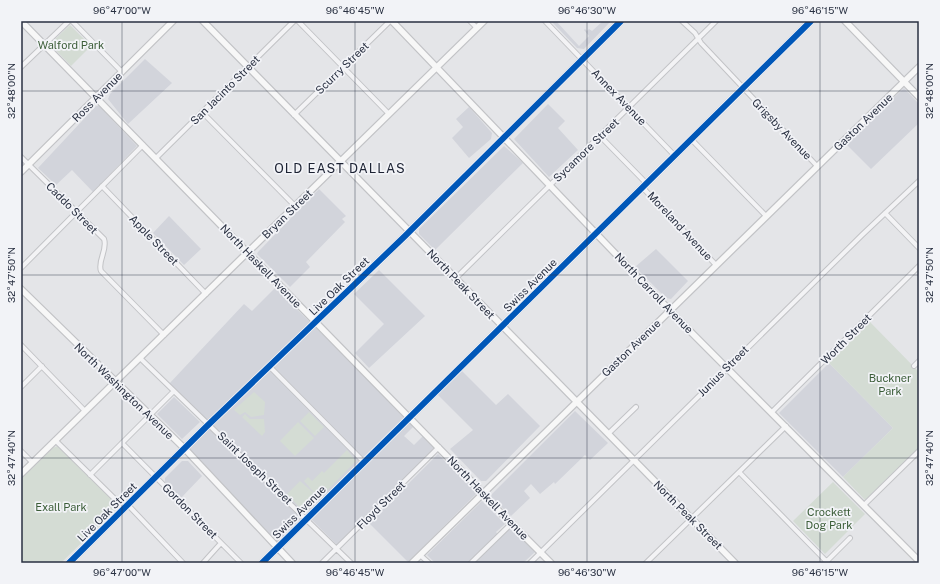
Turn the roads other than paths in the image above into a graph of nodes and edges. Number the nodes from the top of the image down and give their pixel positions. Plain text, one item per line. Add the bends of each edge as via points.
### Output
1 (68, 21) edge
2 (72, 21) edge
3 (173, 21) edge
4 (203, 21) edge
5 (294, 21) edge
6 (298, 21) edge
7 (391, 21) edge
8 (470, 21) edge
9 (484, 21) edge
10 (545, 21) edge
11 (621, 21) edge
12 (682, 21) edge
13 (716, 21) edge
14 (811, 21) edge
15 (845, 21) edge
16 (21, 22) edge
17 (477, 28) junction
18 (698, 39) junction
19 (43, 45) junction
20 (582, 59) junction
21 (21, 67) edge
22 (248, 67) junction
23 (343, 67) junction
24 (436, 67) junction
25 (919, 67) edge
26 (122, 72) junction
27 (904, 82) junction
28 (743, 88) junction
29 (919, 97) edge
30 (96, 98) junction
31 (629, 108) junction
32 (202, 112) junction
33 (388, 113) junction
34 (294, 115) junction
35 (600, 136) junction
36 (504, 138) junction
37 (692, 140) junction
38 (143, 145) junction
39 (675, 156) junction
40 (21, 157) edge
41 (156, 158) junction
42 (340, 162) junction
43 (29, 164) junction
44 (818, 166) junction
45 (21, 172) edge
46 (919, 181) edge
47 (550, 185) junction
48 (102, 186) junction
49 (645, 186) junction
50 (296, 206) junction
51 (77, 212) junction
52 (885, 213) junction
53 (766, 216) junction
54 (410, 232) junction
55 (597, 233) junction
56 (919, 248) edge
57 (248, 252) junction
58 (716, 265) junction
59 (919, 266) edge
60 (21, 268) edge
61 (455, 279) junction
62 (21, 289) edge
63 (206, 294) junction
64 (670, 310) junction
65 (317, 322) junction
66 (502, 326) junction
67 (164, 335) junction
68 (21, 345) edge
69 (140, 358) junction
70 (919, 361) edge
71 (42, 366) junction
72 (914, 366) dead end
73 (270, 367) junction
74 (727, 368) junction
75 (116, 382) junction
76 (21, 387) edge
77 (174, 391) junction
78 (576, 402) junction
79 (636, 406) dead end
80 (85, 411) junction
81 (772, 412) junction
82 (150, 415) junction
83 (410, 416) junction
84 (209, 424) junction
85 (786, 426) junction
86 (608, 434) junction
87 (55, 440) junction
88 (122, 443) junction
89 (439, 447) junction
90 (185, 449) junction
91 (21, 451) edge
92 (919, 451) edge
93 (634, 460) junction
94 (32, 462) junction
95 (363, 462) junction
96 (738, 472) junction
97 (21, 474) edge
98 (90, 475) junction
99 (156, 477) junction
100 (483, 493) junction
101 (864, 505) junction
102 (126, 506) junction
103 (307, 518) junction
104 (692, 518) junction
105 (511, 524) junction
106 (850, 538) dead end
107 (221, 544) junction
108 (278, 547) junction
109 (336, 548) junction
110 (540, 553) junction
111 (420, 555) junction
112 (919, 561) edge
113 (71, 562) edge
114 (826, 562) edge
115 (183, 563) edge
116 (203, 563) edge
117 (241, 563) edge
118 (262, 563) edge
119 (292, 563) edge
120 (322, 563) edge
121 (351, 563) edge
122 (412, 563) edge
123 (429, 563) edge
124 (471, 563) edge
125 (530, 563) edge
126 (551, 563) edge
127 (646, 563) edge
128 (736, 563) edge

1 - 19 street
2 - 26 street
3 - 26 street, Ross Avenue
4 - 22 street, North Peak Street
5 - 22 street, San Jacinto Street
6 - 23 street
7 - 23 street, Scurry Street
7 - 24 street, North Carroll Avenue
8 - 17 street
9 - 17 street, Bryan Street
10 - 20 street, Annex Avenue
11 - 20 street, Live Oak Street
12 - 18 street, Grigsby Avenue
13 - 18 street, Sycamore Street
14 - 28 street, Swiss Avenue
15 - 27 street
16 - 19 street, North Haskell Avenue
17 - 24 street, Bryan Street
18 - 28 street, Grigsby Avenue
18 - 31 street, Sycamore Street
19 - 21 street
19 - 30 street, North Haskell Avenue
20 - 31 street, Annex Avenue
20 - 36 street, Live Oak Street
22 - 32 street, San Jacinto Street
22 - 34 street, North Peak Street
23 - 33 street
23 - 34 street, Scurry Street
24 - 33 street, Bryan Street
24 - 36 street, North Carroll Avenue
25 - 27 street, Gaston Avenue
26 - 30 street, Ross Avenue
27 - 29 street
27 - 44 street, Gaston Avenue
28 - 37 street, Swiss Avenue
28 - 44 street, Grigsby Avenue
30 - 38 street, North Haskell Avenue
30 - 43 street, Ross Avenue
31 - 35 street, Sycamore Street
31 - 39 street, Annex Avenue
32 - 41 street, San Jacinto Street
32 - 50 street
33 - 42 street, Bryan Street
34 - 42 street, North Peak Street
35 - 47 street, Sycamore Street
35 - 49 street, Moreland Avenue
36 - 47 street, North Carroll Avenue
36 - 54 street, Live Oak Street
37 - 39 street, Swiss Avenue
37 - 53 street
38 - 41 street, North Haskell Avenue
38 - 48 street
39 - 49 street, Swiss Avenue
40 - 43 street, Caddo Street
41 - 57 street, North Haskell Avenue
42 - 50 street, Bryan Street
42 - 54 street, North Peak Street
43 - 45 street, Ross Avenue
43 - 51 street, Caddo Street
44 - 53 street, Gaston Avenue
46 - 52 street, Junius Street
47 - 55 street, North Carroll Avenue
47 - 61 street, Sycamore Street
48 - 51 street
48 - 63 street, Apple Street
49 - 55 street, Swiss Avenue
49 - 58 street, Moreland Avenue
50 - 57 street, Bryan Street
51 - 60 street
51 - 67 street, Caddo Street via 104,239 100,271
52 - 56 street
52 - 74 street, Junius Street
53 - 58 street, Gaston Avenue
54 - 61 street, North Peak Street
54 - 65 street, Live Oak Street
55 - 64 street, North Carroll Avenue
55 - 66 street, Swiss Avenue
57 - 63 street, Bryan Street
57 - 65 street, North Haskell Avenue
58 - 64 street, Gaston Avenue
59 - 81 street, Worth Street
61 - 66 street, North Peak Street
62 - 75 street, North Washington Avenue
63 - 67 street, Bryan Street
64 - 74 street, North Carroll Avenue
64 - 78 street, Gaston Avenue
65 - 73 street, Live Oak Street
65 - 83 street, North Haskell Avenue
66 - 78 street, North Peak Street
66 - 83 street, Swiss Avenue
67 - 69 street, Bryan Street
68 - 71 street
69 - 75 street, Bryan Street
69 - 77 street, Saint Joseph Street
70 - 72 street
71 - 76 street
71 - 80 street
73 - 84 street, Live Oak Street
73 - 95 street
74 - 81 street, North Carroll Avenue
74 - 93 street, Junius Street
75 - 80 street, Bryan Street
75 - 82 street, North Washington Avenue
77 - 82 street
77 - 84 street, Saint Joseph Street
78 - 86 street, North Peak Street
78 - 100 street, Gaston Avenue
79 - 86 street
80 - 87 street, Bryan Street
81 - 85 street, North Carroll Avenue
82 - 88 street
82 - 90 street, North Washington Avenue
83 - 89 street, North Haskell Avenue
83 - 95 street, Swiss Avenue
84 - 90 street, Live Oak Street
84 - 103 street, Saint Joseph Street
85 - 96 street
85 - 101 street, North Carroll Avenue
86 - 93 street, North Peak Street
87 - 94 street, Bryan Street
87 - 98 street
88 - 98 street
88 - 99 street, Gordon Street
89 - 100 street, North Haskell Avenue
89 - 109 street, Floyd Street
90 - 99 street, Live Oak Street
90 - 108 street, North Washington Avenue
91 - 94 street
92 - 101 street
93 - 104 street, North Peak Street
93 - 110 street, Junius Street
94 - 97 street, Bryan Street
95 - 103 street, Swiss Avenue
96 - 104 street
96 - 114 street
98 - 102 street
99 - 102 street, Live Oak Street
99 - 107 street, Gordon Street
100 - 105 street, North Haskell Avenue
100 - 111 street, Gaston Avenue
101 - 112 street, North Carroll Avenue
102 - 113 street, Live Oak Street
102 - 115 street
103 - 108 street, Swiss Avenue
103 - 109 street, Saint Joseph Street
104 - 127 street
104 - 128 street, North Peak Street
105 - 110 street, North Haskell Avenue
105 - 124 street
106 - 114 street
107 - 116 street
107 - 117 street, Gordon Street
108 - 118 street, Swiss Avenue
108 - 119 street, North Washington Avenue
109 - 120 street, Floyd Street
109 - 121 street, Saint Joseph Street
110 - 125 street, Junius Street
110 - 126 street, North Haskell Avenue
111 - 122 street, Gaston Avenue
111 - 123 street

